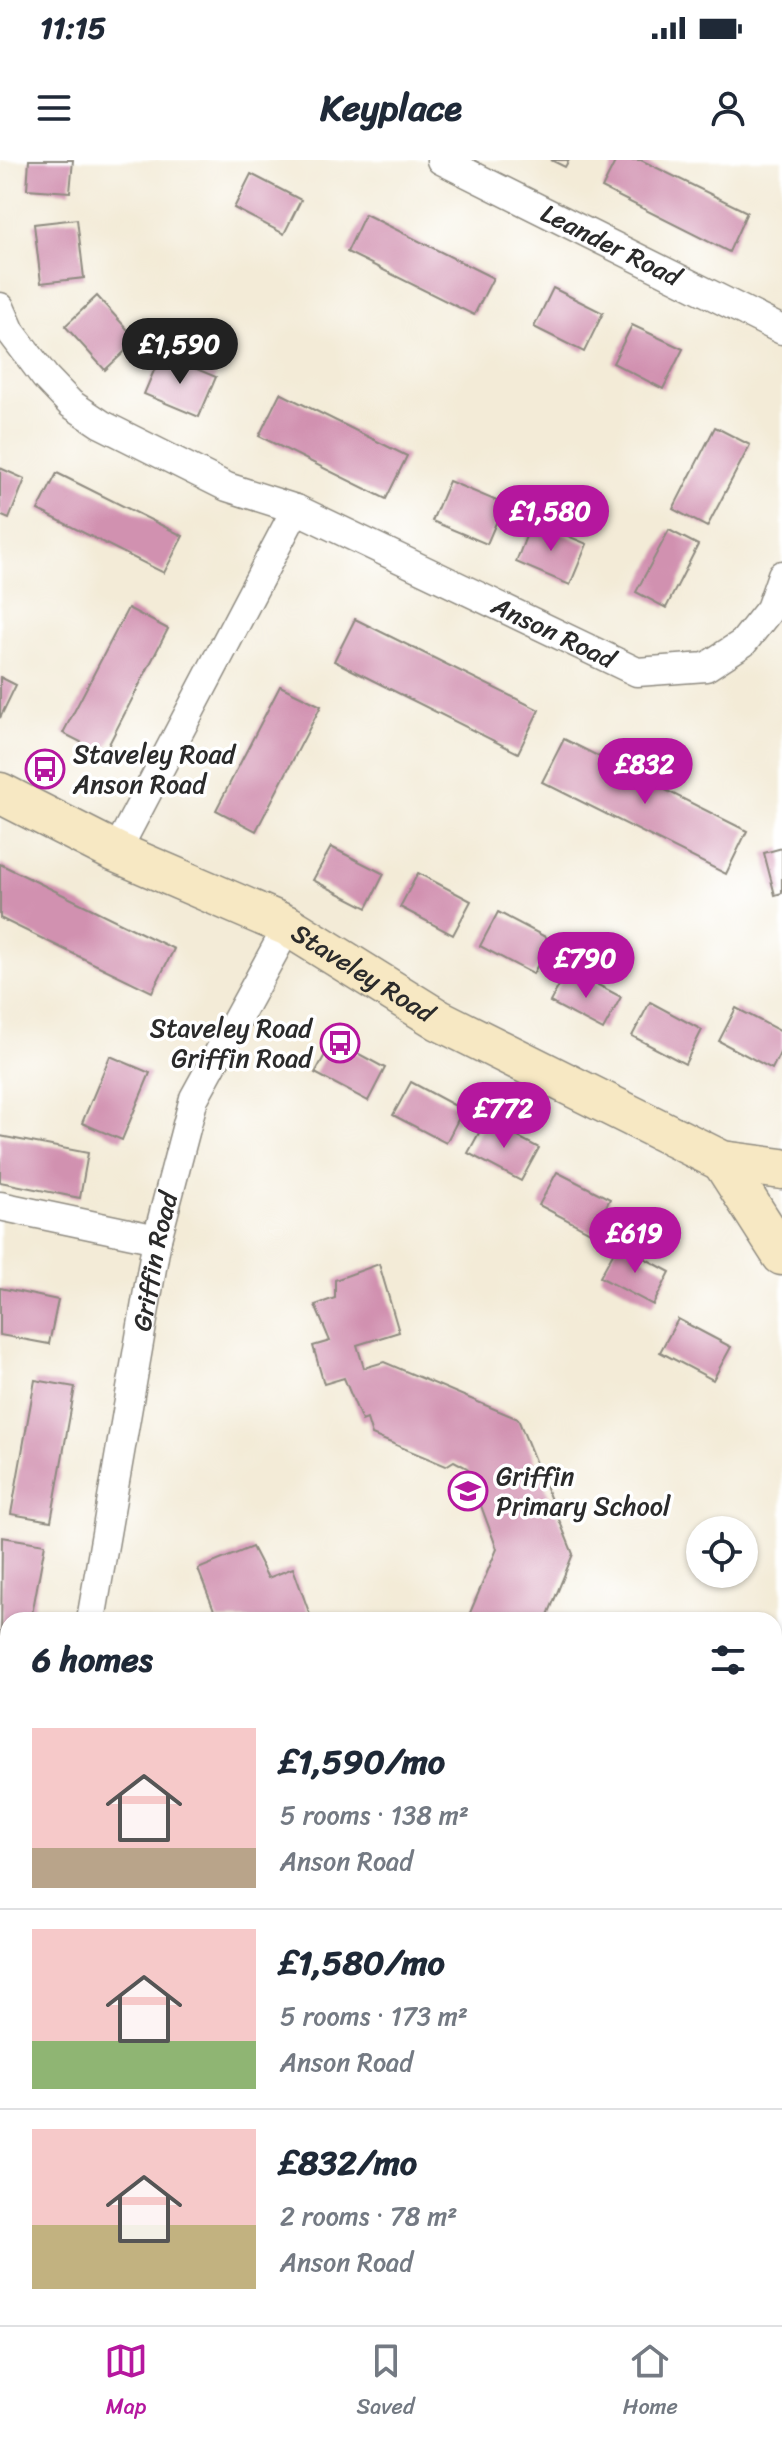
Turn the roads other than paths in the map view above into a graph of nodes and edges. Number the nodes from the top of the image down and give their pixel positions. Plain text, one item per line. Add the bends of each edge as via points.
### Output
1 (441, 160) edge
2 (0, 307) edge
3 (782, 330) edge
4 (296, 509) junction
5 (782, 575) edge
6 (0, 793) edge
7 (116, 852) junction
8 (288, 926) junction
9 (722, 1161) junction
10 (782, 1169) edge
11 (0, 1206) edge
12 (157, 1239) junction
13 (782, 1255) edge
14 (92, 1612) edge

1 - 3 street, Leander Road
2 - 4 street, Anson Road via 11,332 71,404 227,487
4 - 5 street, Anson Road via 637,672 706,667 743,643 770,609
4 - 7 street
6 - 7 street, Staveley Road
7 - 8 street, Staveley Road
8 - 9 street, Staveley Road via 439,1020
8 - 12 street, Griffin Road via 194,1098
9 - 10 street, Staveley Road
9 - 13 street
11 - 12 street
12 - 14 street, Griffin Road

